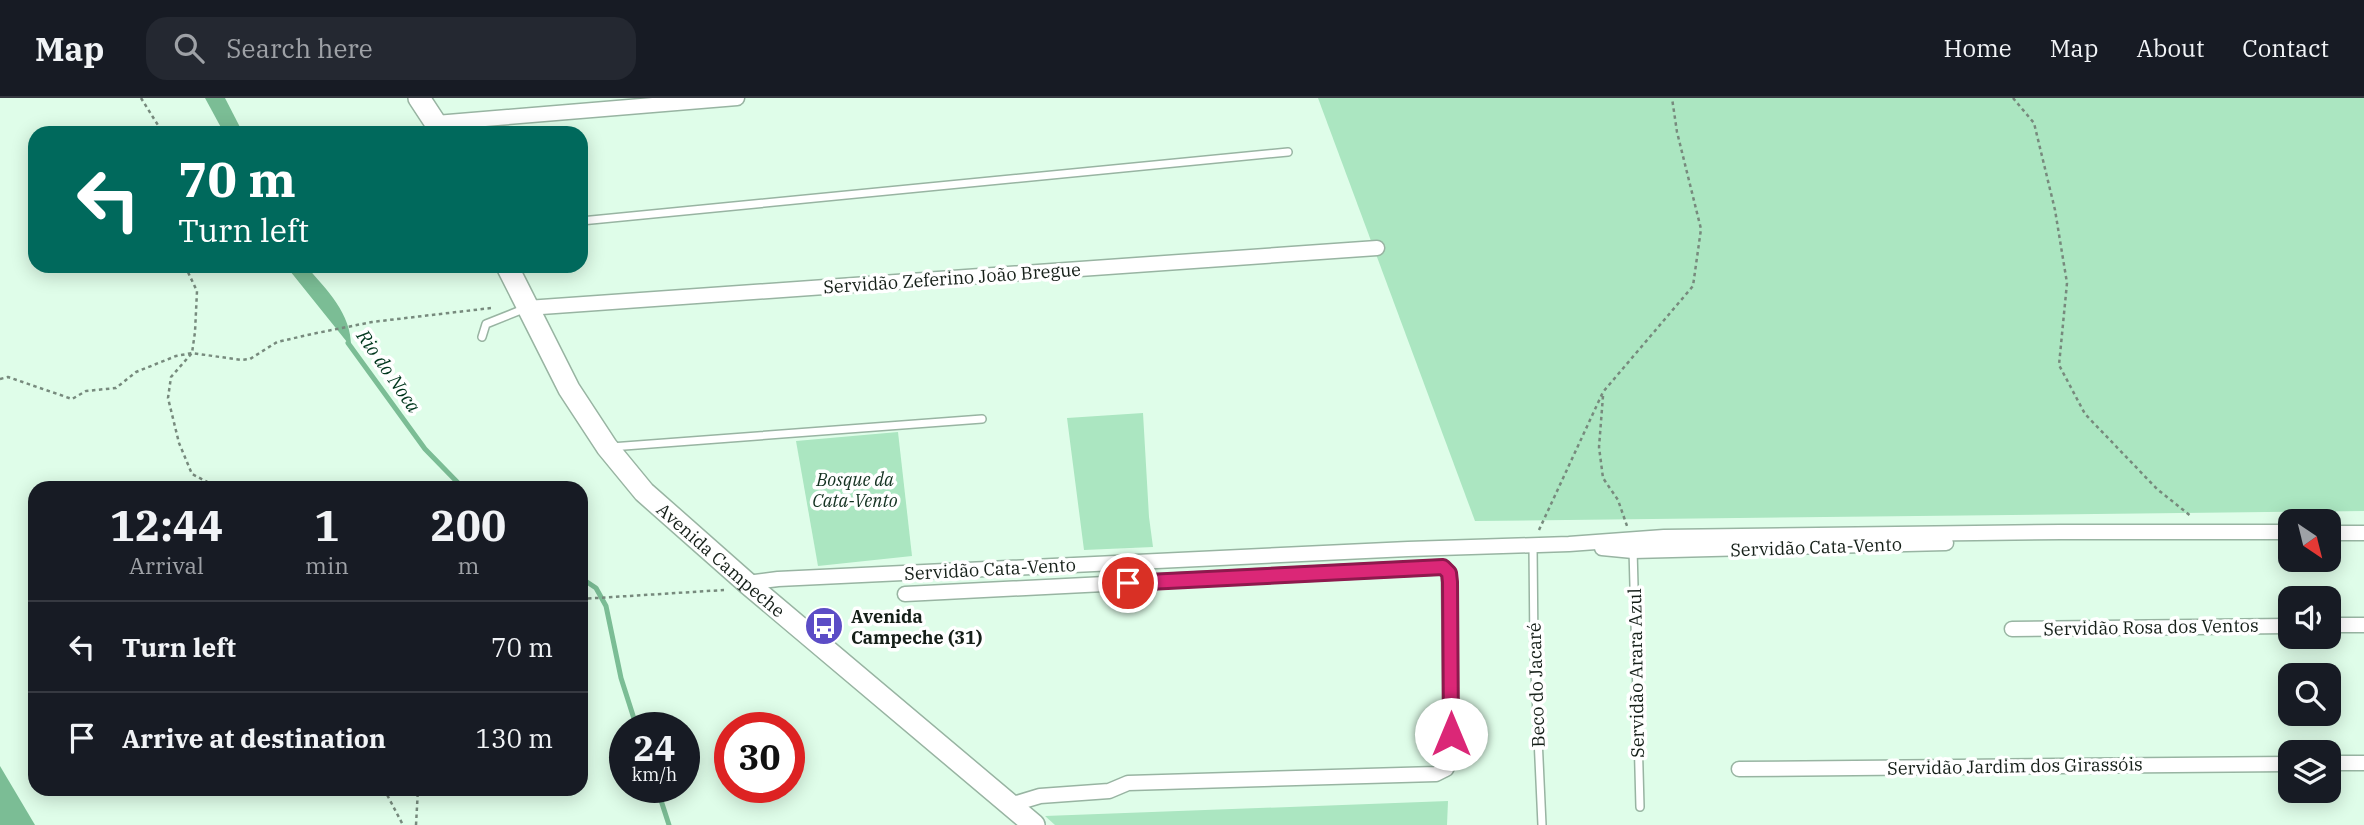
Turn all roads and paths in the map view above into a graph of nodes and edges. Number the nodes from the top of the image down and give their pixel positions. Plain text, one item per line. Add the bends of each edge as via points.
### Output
1 (141, 98) edge
2 (419, 98) edge
3 (737, 98) edge
4 (1672, 98) edge
5 (2013, 98) edge
6 (158, 126) edge
7 (438, 126) edge
8 (459, 126) edge
9 (1288, 152) dead end
10 (588, 219) edge
11 (1377, 248) dead end
12 (188, 273) edge
13 (510, 273) edge
14 (526, 306) junction
15 (482, 337) dead end
16 (192, 353) junction
17 (0, 379) edge
18 (1603, 393) junction
19 (982, 419) dead end
20 (607, 447) junction
21 (206, 481) edge
22 (2211, 532) junction
23 (2278, 532) edge
24 (2342, 533) edge
25 (2364, 533) edge
26 (1633, 544) junction
27 (1533, 546) junction
28 (1266, 556) junction
29 (1267, 576) junction
30 (747, 583) junction
31 (905, 594) dead end
32 (588, 598) edge
33 (2341, 625) edge
34 (2364, 625) edge
35 (2278, 626) edge
36 (2011, 629) dead end
37 (2341, 763) edge
38 (2364, 763) edge
39 (2278, 764) edge
40 (1739, 769) dead end
41 (388, 796) edge
42 (418, 796) edge
43 (1010, 805) junction
44 (1640, 807) dead end
45 (403, 825) edge
46 (416, 825) edge
47 (1034, 825) edge
48 (1542, 825) edge

1 - 6 path
2 - 7 main road
3 - 8 street
4 - 18 path via 1701,229 1693,286
5 - 22 path via 2034,123 2059,234 2067,283 2059,365 2085,414 2157,489
9 - 10 lane
11 - 14 street, Servidão Zeferino João Bregue
12 - 16 path via 197,291
13 - 14 main road, Avenida Campeche
14 - 15 lane via 486,324
14 - 16 path via 372,322 277,342 250,359
14 - 20 main road, Avenida Campeche via 569,389
16 - 17 path via 136,372 116,388 86,391 72,399 8,377
16 - 21 path via 171,377 168,398 192,474
18 - 26 path via 1599,447 1603,478 1618,500
18 - 27 path
19 - 20 lane
20 - 30 main road, Avenida Campeche via 661,509
22 - 23 street, Servidão Cata-Vento
22 - 26 street, Servidão Cata-Vento via 2062,532 1997,541
24 - 25 street
26 - 27 street, Servidão Cata-Vento
26 - 44 lane, Servidão Arara Azul
27 - 28 street, Servidão Cata-Vento
27 - 48 lane, Beco do Jacaré
28 - 29 street
28 - 30 street, Servidão Cata-Vento
29 - 31 street
29 - 43 street via 1443,567 1449,573 1451,760 1446,769 1436,774 1128,783 1109,791 1040,796
30 - 32 path via 728,590
30 - 43 main road, Avenida Campeche
33 - 34 street
35 - 36 street, Servidão Rosa dos Ventos
37 - 38 street
39 - 40 street, Servidão Jardim dos Girassóis
41 - 45 path
42 - 46 path
43 - 47 main road, Avenida Campeche

